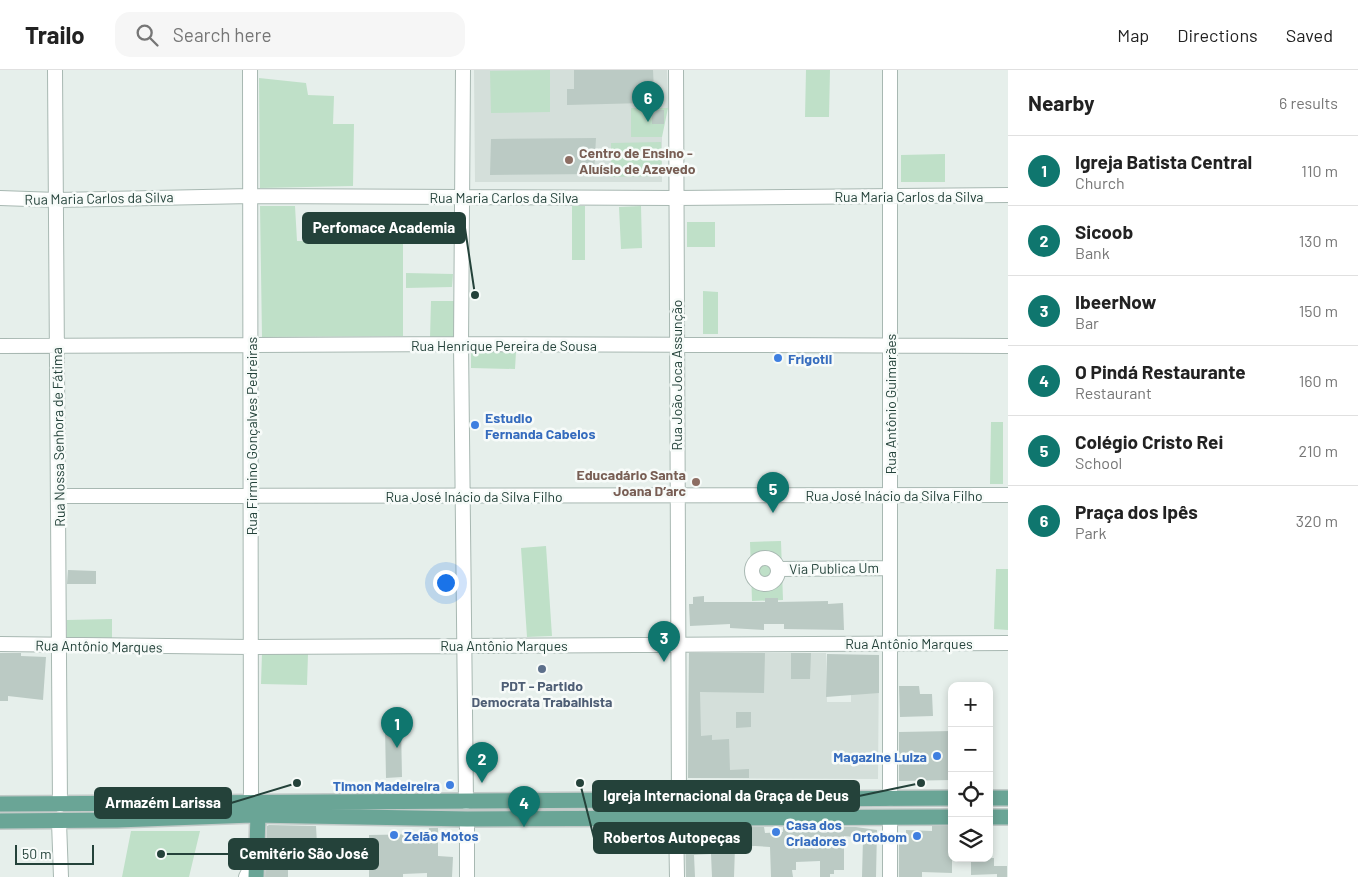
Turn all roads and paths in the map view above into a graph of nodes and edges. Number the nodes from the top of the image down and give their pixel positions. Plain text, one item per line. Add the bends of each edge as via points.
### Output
1 (55, 70) edge
2 (250, 70) edge
3 (463, 70) edge
4 (676, 70) edge
5 (890, 70) edge
6 (890, 195) junction
7 (1008, 195) edge
8 (251, 196) junction
9 (464, 196) junction
10 (0, 198) edge
11 (676, 198) junction
12 (57, 200) junction
13 (461, 344) junction
14 (58, 345) junction
15 (0, 346) edge
16 (251, 346) junction
17 (676, 346) junction
18 (1008, 346) edge
19 (889, 347) junction
20 (1008, 495) edge
21 (59, 496) junction
22 (250, 496) junction
23 (462, 496) junction
24 (677, 496) junction
25 (890, 496) junction
26 (890, 568) junction
27 (778, 569) dead end
28 (890, 642) junction
29 (1008, 643) edge
30 (0, 644) edge
31 (678, 644) junction
32 (60, 645) junction
33 (466, 645) junction
34 (250, 647) junction
35 (948, 798) edge
36 (993, 798) edge
37 (1008, 798) edge
38 (761, 799) junction
39 (890, 799) junction
40 (679, 801) junction
41 (466, 802) junction
42 (0, 804) edge
43 (117, 804) junction
44 (60, 805) junction
45 (254, 809) junction
46 (361, 810) junction
47 (948, 817) edge
48 (993, 817) edge
49 (1008, 817) edge
50 (890, 818) junction
51 (467, 819) junction
52 (676, 819) junction
53 (761, 819) junction
54 (118, 820) junction
55 (0, 821) edge
56 (59, 822) junction
57 (255, 859) junction
58 (60, 877) edge
59 (246, 877) edge
60 (256, 877) edge
61 (467, 877) edge
62 (677, 877) edge
63 (890, 877) edge

1 - 12 street, Rua Nossa Senhora de Fátima
2 - 8 street, Rua Firmino Gonçalves Pedreiras
3 - 9 street
4 - 11 street, Rua João Joca Assunção
5 - 6 street, Rua Antônio Guimarães
6 - 7 street, Rua Maria Carlos da Silva
6 - 11 street, Rua Maria Carlos da Silva
6 - 19 street, Rua Antônio Guimarães
8 - 9 street, Rua Maria Carlos da Silva
8 - 12 street, Rua Maria Carlos da Silva
8 - 16 street, Rua Firmino Gonçalves Pedreiras
9 - 11 street, Rua Maria Carlos da Silva
9 - 13 street
10 - 12 street, Rua Maria Carlos da Silva
11 - 17 street, Rua João Joca Assunção
12 - 14 street, Rua Nossa Senhora de Fátima
13 - 16 street, Rua Henrique Pereira de Sousa
13 - 17 street, Rua Henrique Pereira de Sousa
13 - 23 street
14 - 15 street, Rua Henrique Pereira de Sousa
14 - 16 street, Rua Henrique Pereira de Sousa
14 - 21 street, Rua Nossa Senhora de Fátima
16 - 22 street, Rua Firmino Gonçalves Pedreiras
17 - 19 street, Rua Henrique Pereira de Sousa
17 - 24 street, Rua João Joca Assunção
18 - 19 street, Rua Henrique Pereira de Sousa
19 - 25 street, Rua Antônio Guimarães
20 - 25 street, Rua José Inácio da Silva Filho
21 - 22 street, Rua José Inácio da Silva Filho
21 - 32 street, Rua Nossa Senhora de Fátima
22 - 23 street, Rua José Inácio da Silva Filho
22 - 34 street, Rua Firmino Gonçalves Pedreiras
23 - 24 street, Rua José Inácio da Silva Filho
23 - 33 street
24 - 25 street, Rua José Inácio da Silva Filho
24 - 31 street, Rua João Joca Assunção
25 - 26 street, Rua Antônio Guimarães
26 - 27 street, Via Publica Um
26 - 28 street, Rua Antônio Guimarães
28 - 29 street, Rua Antônio Marques
28 - 31 street, Rua Antônio Marques
28 - 39 street, Rua Antônio Guimarães
30 - 32 street, Rua Antônio Marques
31 - 33 street, Rua Antônio Marques
31 - 40 street, Rua João Joca Assunção
32 - 34 street, Rua Antônio Marques
32 - 44 street, Rua Nossa Senhora de Fátima
33 - 34 street, Rua Antônio Marques
33 - 41 street
34 - 45 street, Rua Firmino Gonçalves Pedreiras
35 - 39 main road
36 - 37 main road
38 - 39 main road
38 - 40 main road
38 - 53 main road
40 - 41 main road
41 - 46 main road
42 - 44 main road
43 - 44 main road
43 - 45 main road
43 - 54 main road
45 - 46 main road
45 - 54 main road
45 - 57 main road, Rua Firmino Gonçalves Pedreiras
46 - 51 main road
47 - 50 main road
48 - 49 main road
50 - 53 main road
50 - 63 street
51 - 52 main road
51 - 61 street
52 - 53 main road
52 - 62 street
54 - 56 main road
55 - 56 main road
56 - 58 street
57 - 59 street
57 - 60 main road, Rua Firmino Gonçalves Pedreiras

